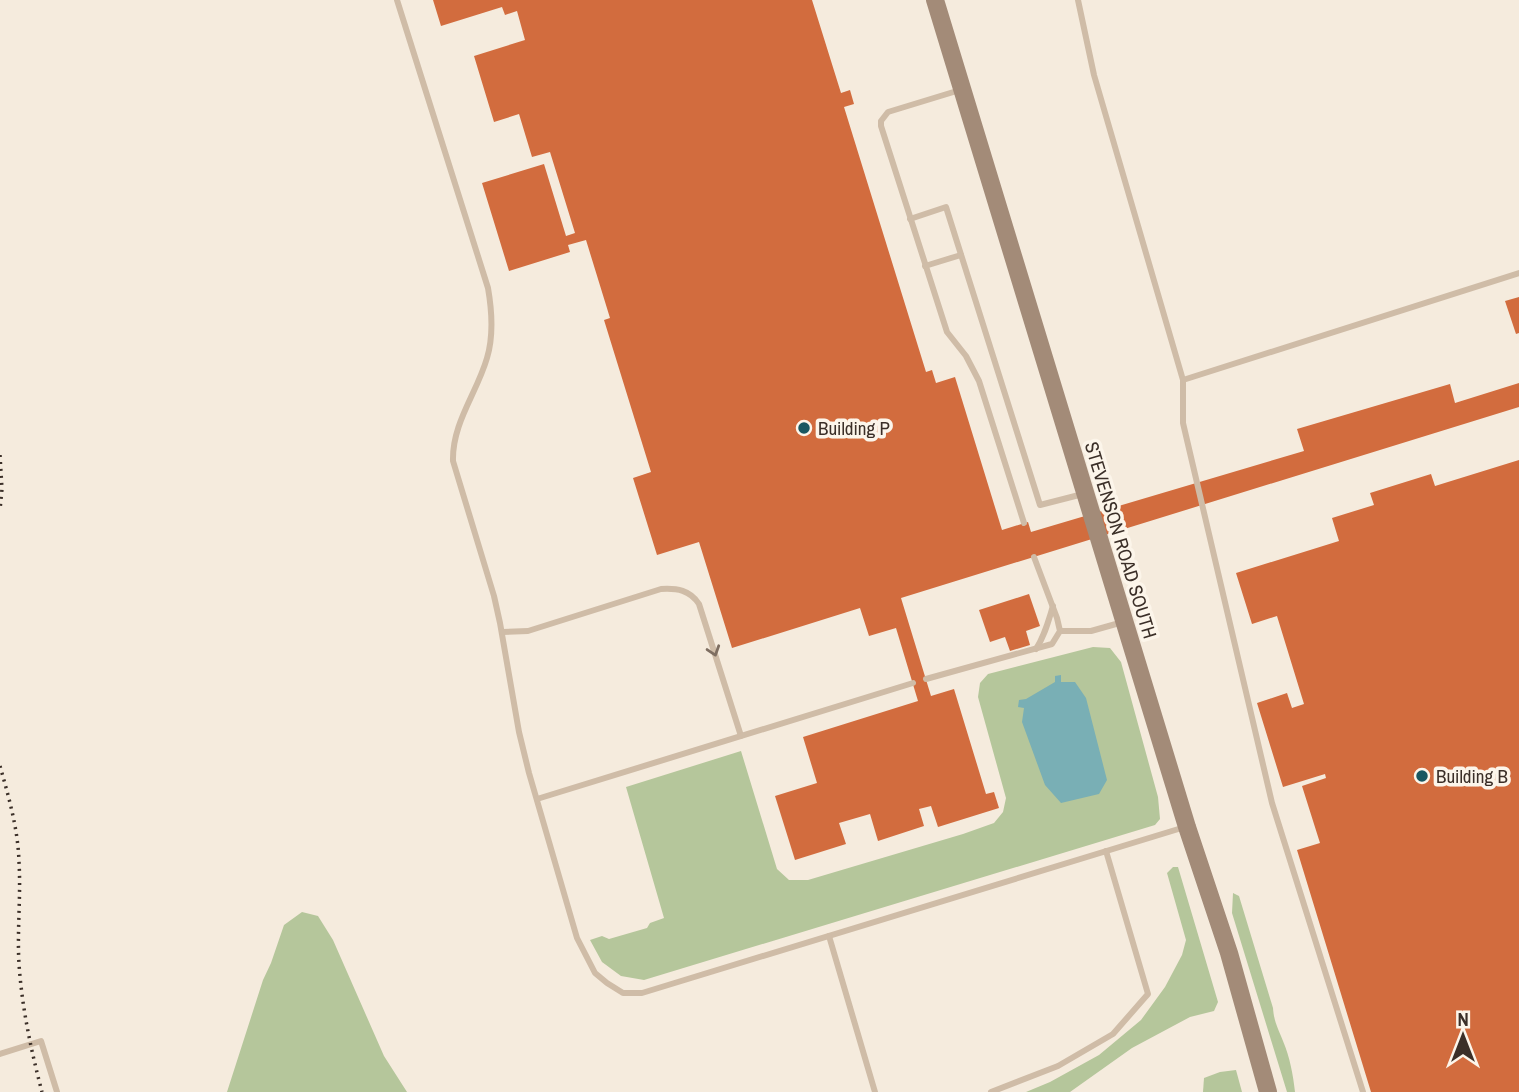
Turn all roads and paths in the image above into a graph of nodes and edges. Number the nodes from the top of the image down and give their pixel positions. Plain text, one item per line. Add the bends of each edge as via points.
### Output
1 (397, 0) edge
2 (935, 0) edge
3 (1078, 0) edge
4 (962, 90) junction
5 (910, 219) junction
6 (961, 255) junction
7 (925, 266) junction
8 (1519, 273) edge
9 (1183, 380) junction
10 (1085, 493) junction
11 (1024, 523) dead end
12 (1034, 557) dead end
13 (1053, 606) junction
14 (1124, 621) junction
15 (1060, 631) junction
16 (502, 632) junction
17 (1036, 649) junction
18 (926, 679) dead end
19 (913, 684) dead end
20 (741, 736) junction
21 (537, 799) junction
22 (1187, 827) junction
23 (1106, 852) junction
24 (829, 936) junction
25 (0, 1054) edge
26 (57, 1092) edge
27 (875, 1092) edge
28 (991, 1092) edge
29 (1268, 1092) edge
30 (1363, 1092) edge

1 - 16 lane via 491,305 487,357 461,419 453,461
2 - 4 main road, STEVENSON ROAD SOUTH
3 - 9 lane via 1094,75
4 - 5 lane via 888,112 881,121
4 - 10 main road, STEVENSON ROAD SOUTH
5 - 6 lane via 946,207
5 - 7 lane
6 - 7 lane
6 - 10 lane via 1040,505
7 - 11 lane via 947,332 967,356 979,381
8 - 9 lane
9 - 30 lane via 1183,424 1272,803
10 - 14 main road, STEVENSON ROAD SOUTH
12 - 13 lane
13 - 15 lane
13 - 17 lane
14 - 15 lane via 1091,631
14 - 22 main road, STEVENSON ROAD SOUTH
15 - 17 lane via 1052,645
16 -> 20 lane via 528,631 661,589 685,591 699,604
16 - 21 lane via 519,732
17 - 18 lane
19 - 20 lane
20 - 21 lane
21 - 24 lane via 577,939 595,973 623,993 642,993
22 - 23 lane
22 - 29 main road, STEVENSON ROAD SOUTH
23 - 24 lane
23 - 28 lane via 1148,994 1112,1034 1058,1066
24 - 27 lane
25 - 26 lane via 41,1041

